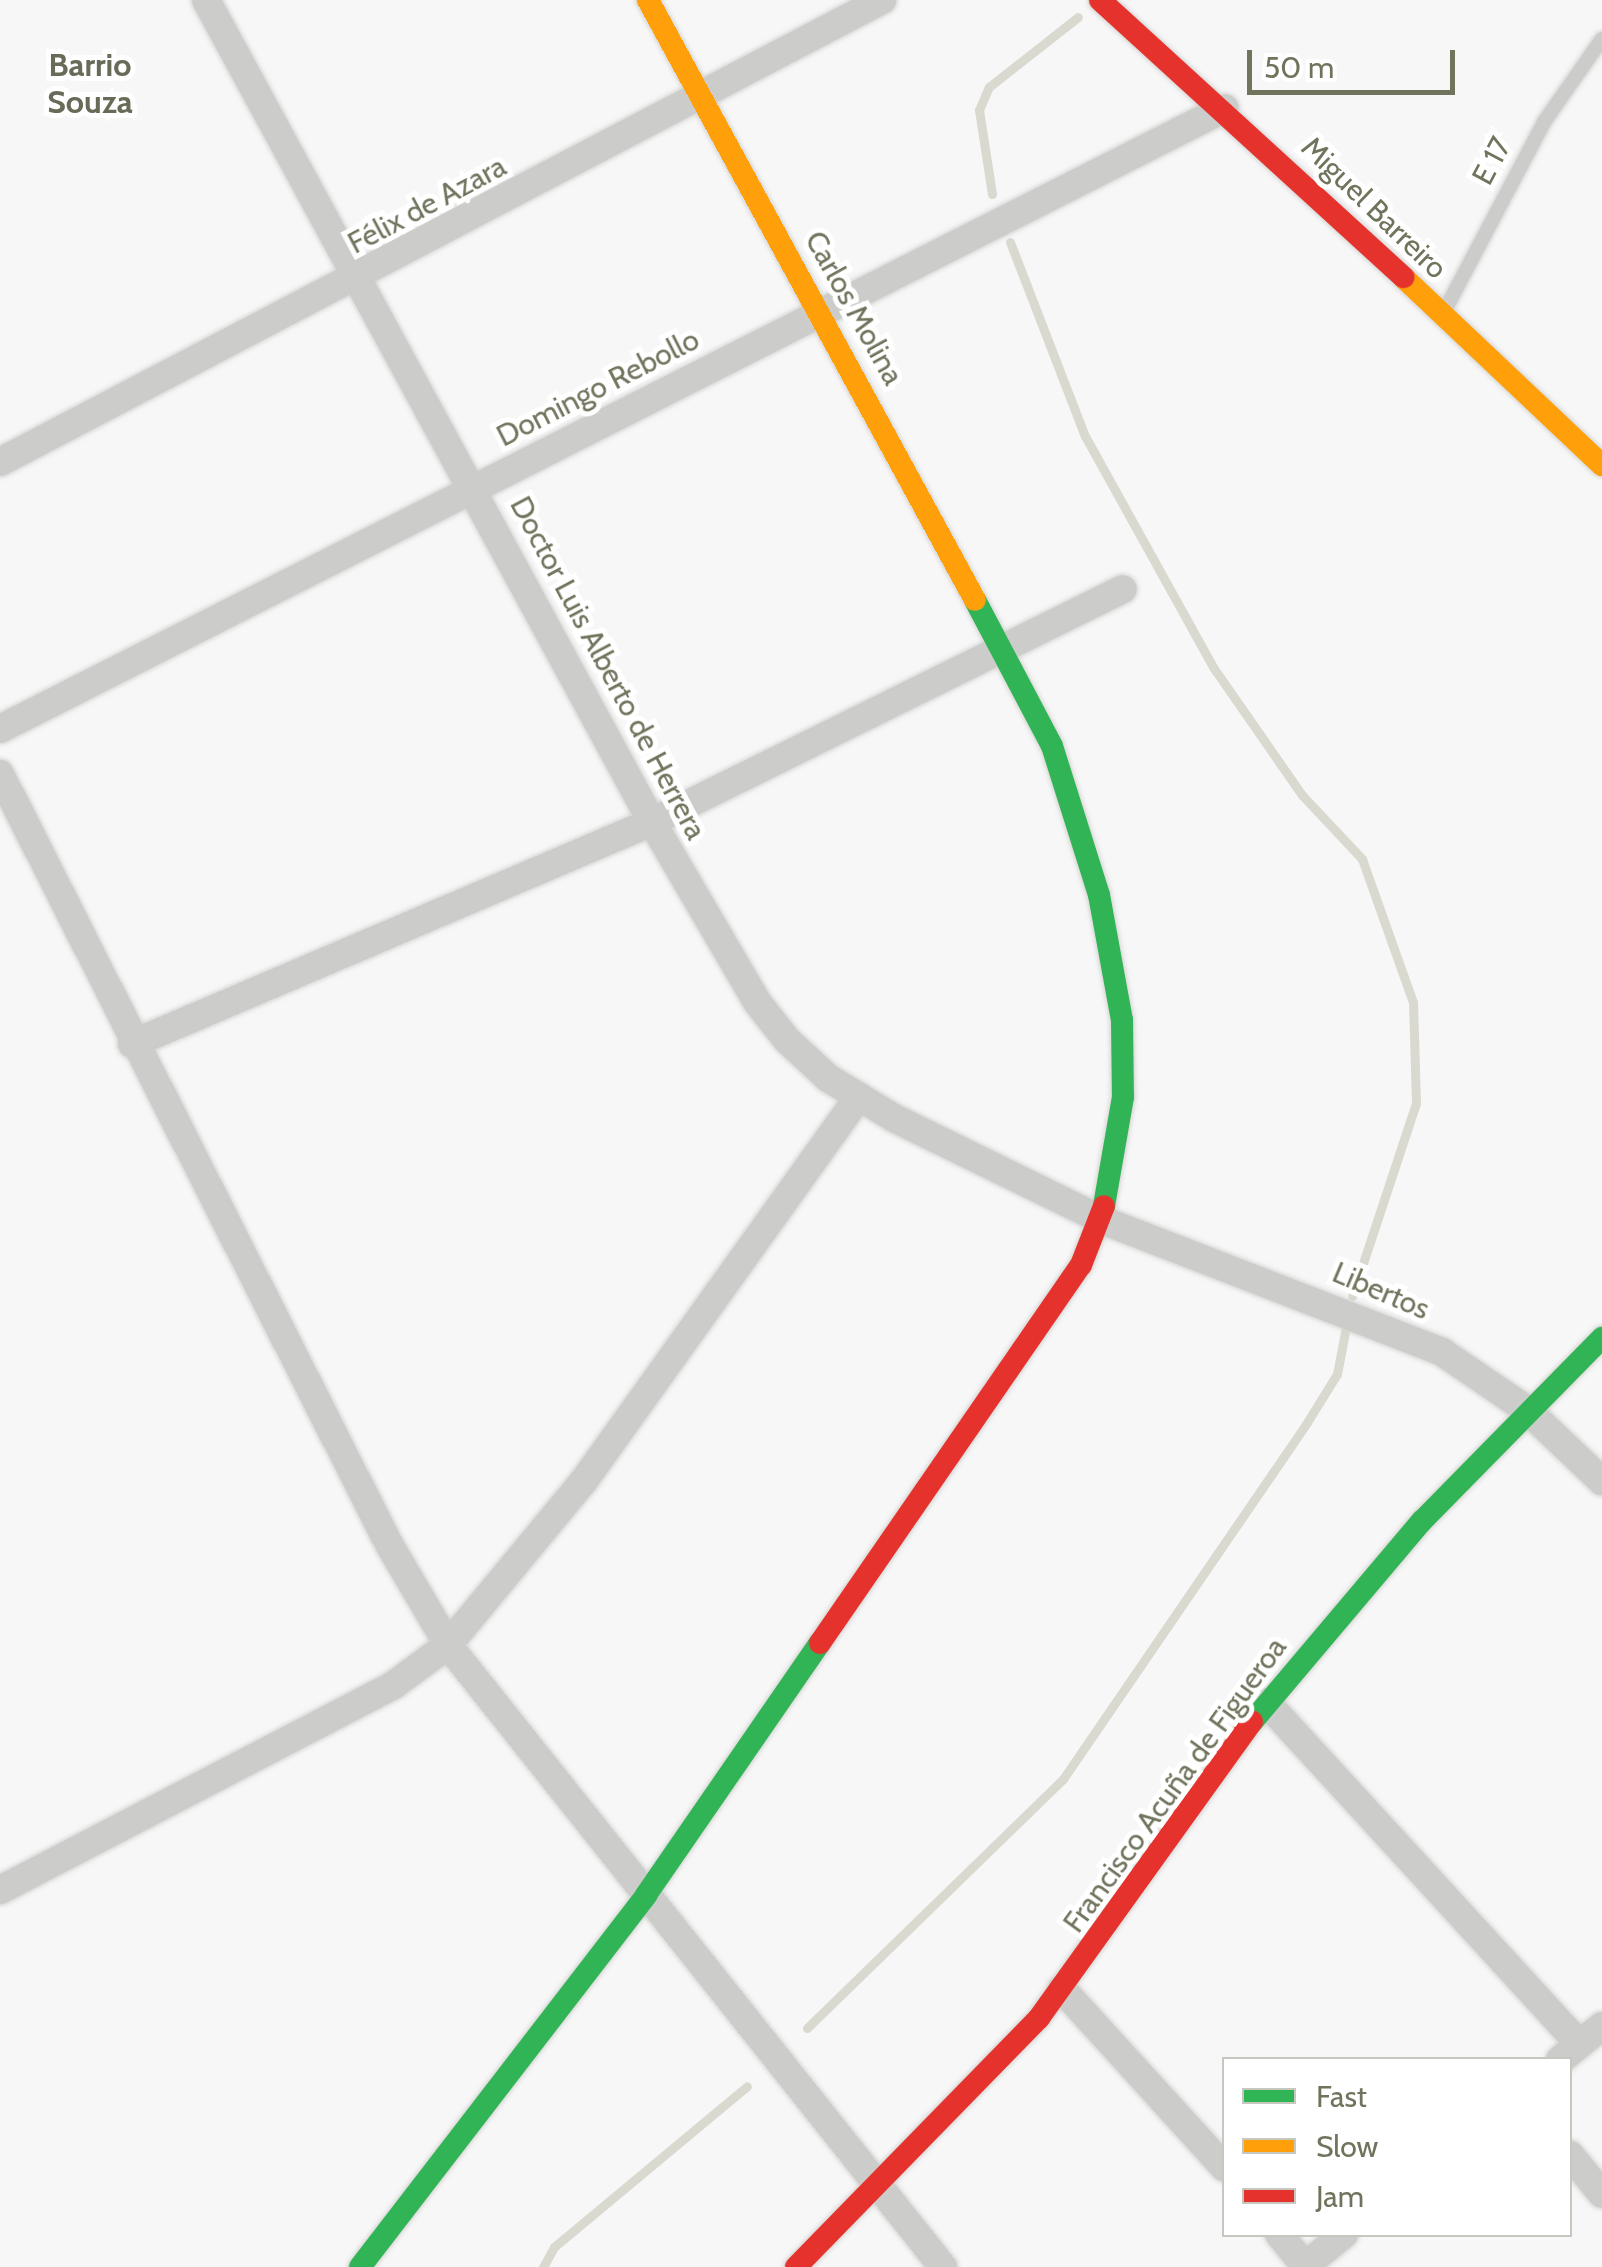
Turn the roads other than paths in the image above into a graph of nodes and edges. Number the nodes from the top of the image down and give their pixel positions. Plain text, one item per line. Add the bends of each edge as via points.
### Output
1 (206, 0) edge
2 (648, 0) edge
3 (882, 0) edge
4 (1100, 0) edge
5 (1602, 39) edge
6 (701, 98) junction
7 (1226, 108) junction
8 (360, 276) junction
9 (823, 312) junction
10 (1442, 315) junction
11 (0, 462) edge
12 (1602, 465) edge
13 (473, 487) junction
14 (1123, 588) dead end
15 (1003, 647) junction
16 (0, 729) edge
17 (0, 774) edge
18 (652, 822) junction
19 (132, 1044) junction
20 (859, 1097) junction
21 (1102, 1220) junction
22 (1602, 1338) edge
23 (1526, 1409) junction
24 (1602, 1481) edge
25 (448, 1645) junction
26 (1266, 1702) junction
27 (0, 1890) edge
28 (646, 1895) junction
29 (1062, 1989) junction
30 (1602, 2026) edge
31 (1569, 2052) edge
32 (1572, 2157) edge
33 (1222, 2165) edge
34 (876, 2185) junction
35 (1602, 2194) edge
36 (1281, 2237) edge
37 (1340, 2237) edge
38 (360, 2267) edge
39 (796, 2267) edge
40 (944, 2267) edge
41 (1305, 2267) edge

1 - 8 street, Doctor Luis Alberto de Herrera
2 - 6 street, Carlos Molina
3 - 6 street, Félix de Azara
4 - 7 street, Miguel Barreiro
5 - 10 lane, E 17 via 1544,122
6 - 8 street, Félix de Azara
6 - 9 street, Carlos Molina
7 - 9 street, Domingo Rebollo
7 - 10 street, Miguel Barreiro
8 - 11 street, Félix de Azara
8 - 13 street, Doctor Luis Alberto de Herrera
9 - 13 street, Domingo Rebollo
9 - 15 street, Carlos Molina
10 - 12 street, Miguel Barreiro
13 - 16 street, Domingo Rebollo
13 - 18 street, Doctor Luis Alberto de Herrera
14 - 15 street
15 - 18 street
15 - 21 street, Carlos Molina via 1052,746 1078,820 1122,1020 1123,1096
17 - 19 street
18 - 19 street
18 - 20 street, Doctor Luis Alberto de Herrera via 767,1015 828,1078
19 - 25 street via 390,1546
20 - 21 street, Doctor Luis Alberto de Herrera
20 - 25 street via 582,1482
21 - 23 street, Libertos via 1358,1314 1442,1352
21 - 28 street, Carlos Molina via 1082,1265
22 - 23 street, Francisco Acuña de Figueroa
23 - 24 street, Libertos
23 - 26 street, Francisco Acuña de Figueroa
25 - 27 street via 396,1684
25 - 28 street
26 - 29 street, Francisco Acuña de Figueroa
26 - 31 street
28 - 34 street
28 - 38 street, Carlos Molina
29 - 33 street
29 - 34 street, Francisco Acuña de Figueroa
30 - 31 street
32 - 35 street
34 - 39 street, Francisco Acuña de Figueroa
34 - 40 street
36 - 41 street
37 - 41 street

